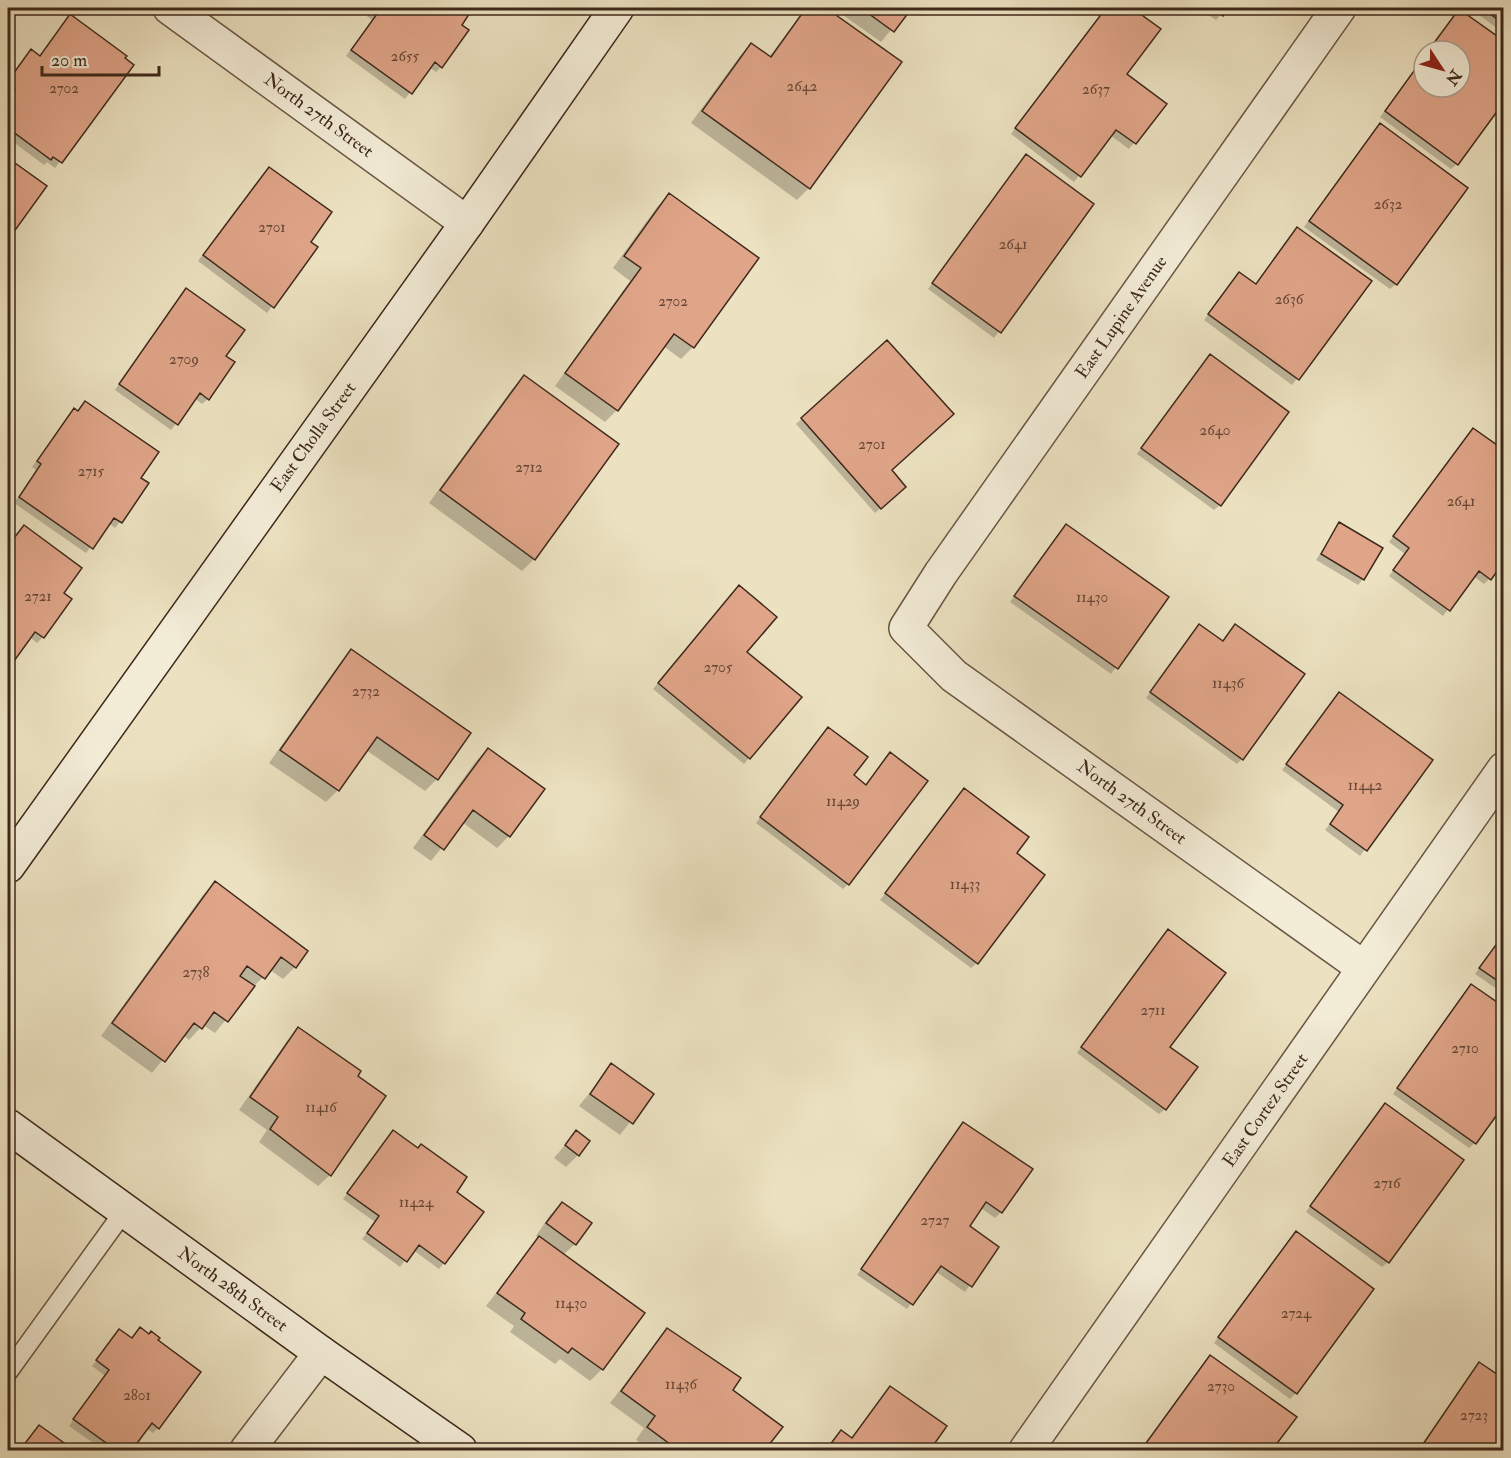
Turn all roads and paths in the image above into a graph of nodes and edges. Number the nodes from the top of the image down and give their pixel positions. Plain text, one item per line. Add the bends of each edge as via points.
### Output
1 (170, 8) edge
2 (617, 8) edge
3 (1339, 8) edge
4 (467, 223) junction
5 (906, 628) joint
6 (1503, 769) edge
7 (8, 866) edge
8 (1364, 968) junction
9 (8, 1126) edge
10 (125, 1210) junction
11 (321, 1353) junction
12 (8, 1372) edge
13 (247, 1450) edge
14 (460, 1450) edge
15 (1026, 1450) edge

1 - 4 street, North 27th Street
2 - 4 street, East Cholla Street
3 - 5 street, East Lupine Avenue
4 - 7 street, East Cholla Street
5 - 8 street, North 27th Street via 954,676
6 - 8 street, East Cortez Street
8 - 15 street, East Cortez Street
9 - 10 street, North 28th Street
10 - 11 street, North 28th Street
10 - 12 lane
11 - 13 street
11 - 14 street, North 28th Street

